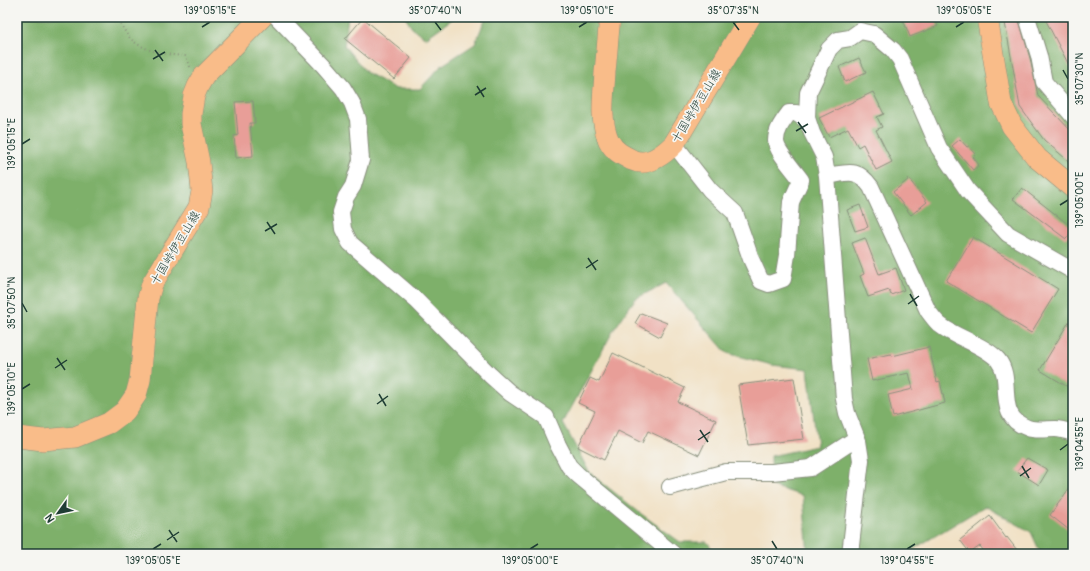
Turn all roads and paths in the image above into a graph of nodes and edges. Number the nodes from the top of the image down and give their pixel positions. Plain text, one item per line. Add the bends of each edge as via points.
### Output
1 (116, 17) edge
2 (262, 17) edge
3 (277, 17) edge
4 (610, 17) edge
5 (750, 17) edge
6 (987, 17) edge
7 (1027, 17) edge
8 (198, 86) junction
9 (1073, 116) edge
10 (808, 121) junction
11 (674, 144) junction
12 (827, 176) junction
13 (1073, 188) edge
14 (1073, 271) edge
15 (1073, 433) edge
16 (17, 436) edge
17 (857, 438) junction
18 (670, 488) dead end
19 (673, 554) edge
20 (850, 554) edge

1 - 8 path via 128,36 141,47 186,56
2 - 8 main road, 十国峠伊豆山線 via 204,76
3 - 19 street via 343,88 358,119 362,160 341,212 343,229 350,243 417,301 510,393 546,417 569,466
4 - 11 main road, 十国峠伊豆山線 via 603,102 604,129 610,142 619,154 638,163 665,154
5 - 11 main road, 十国峠伊豆山線
6 - 13 main road via 1001,103 1012,126 1037,158
7 - 9 street via 1044,82
8 - 16 main road, 十国峠伊豆山線 via 194,96 191,124 200,170 202,191 199,207 152,284 136,395 125,411 109,423 75,437 43,440
10 - 11 street via 796,113 789,113 780,127 776,141 782,155 801,180 791,202 783,279 769,284 761,282 735,213 710,190
10 - 12 street via 824,157
10 - 14 street via 808,92 829,48 838,40 850,38 860,31 874,34 900,59 939,148 968,191 1008,234
12 - 15 street via 854,172 864,177 871,187 928,311 940,325 998,360 1004,372 1006,407 1012,417 1028,428 1057,429
12 - 17 street via 844,399
17 - 18 street via 811,468 772,472 726,472
17 - 20 street via 861,460

